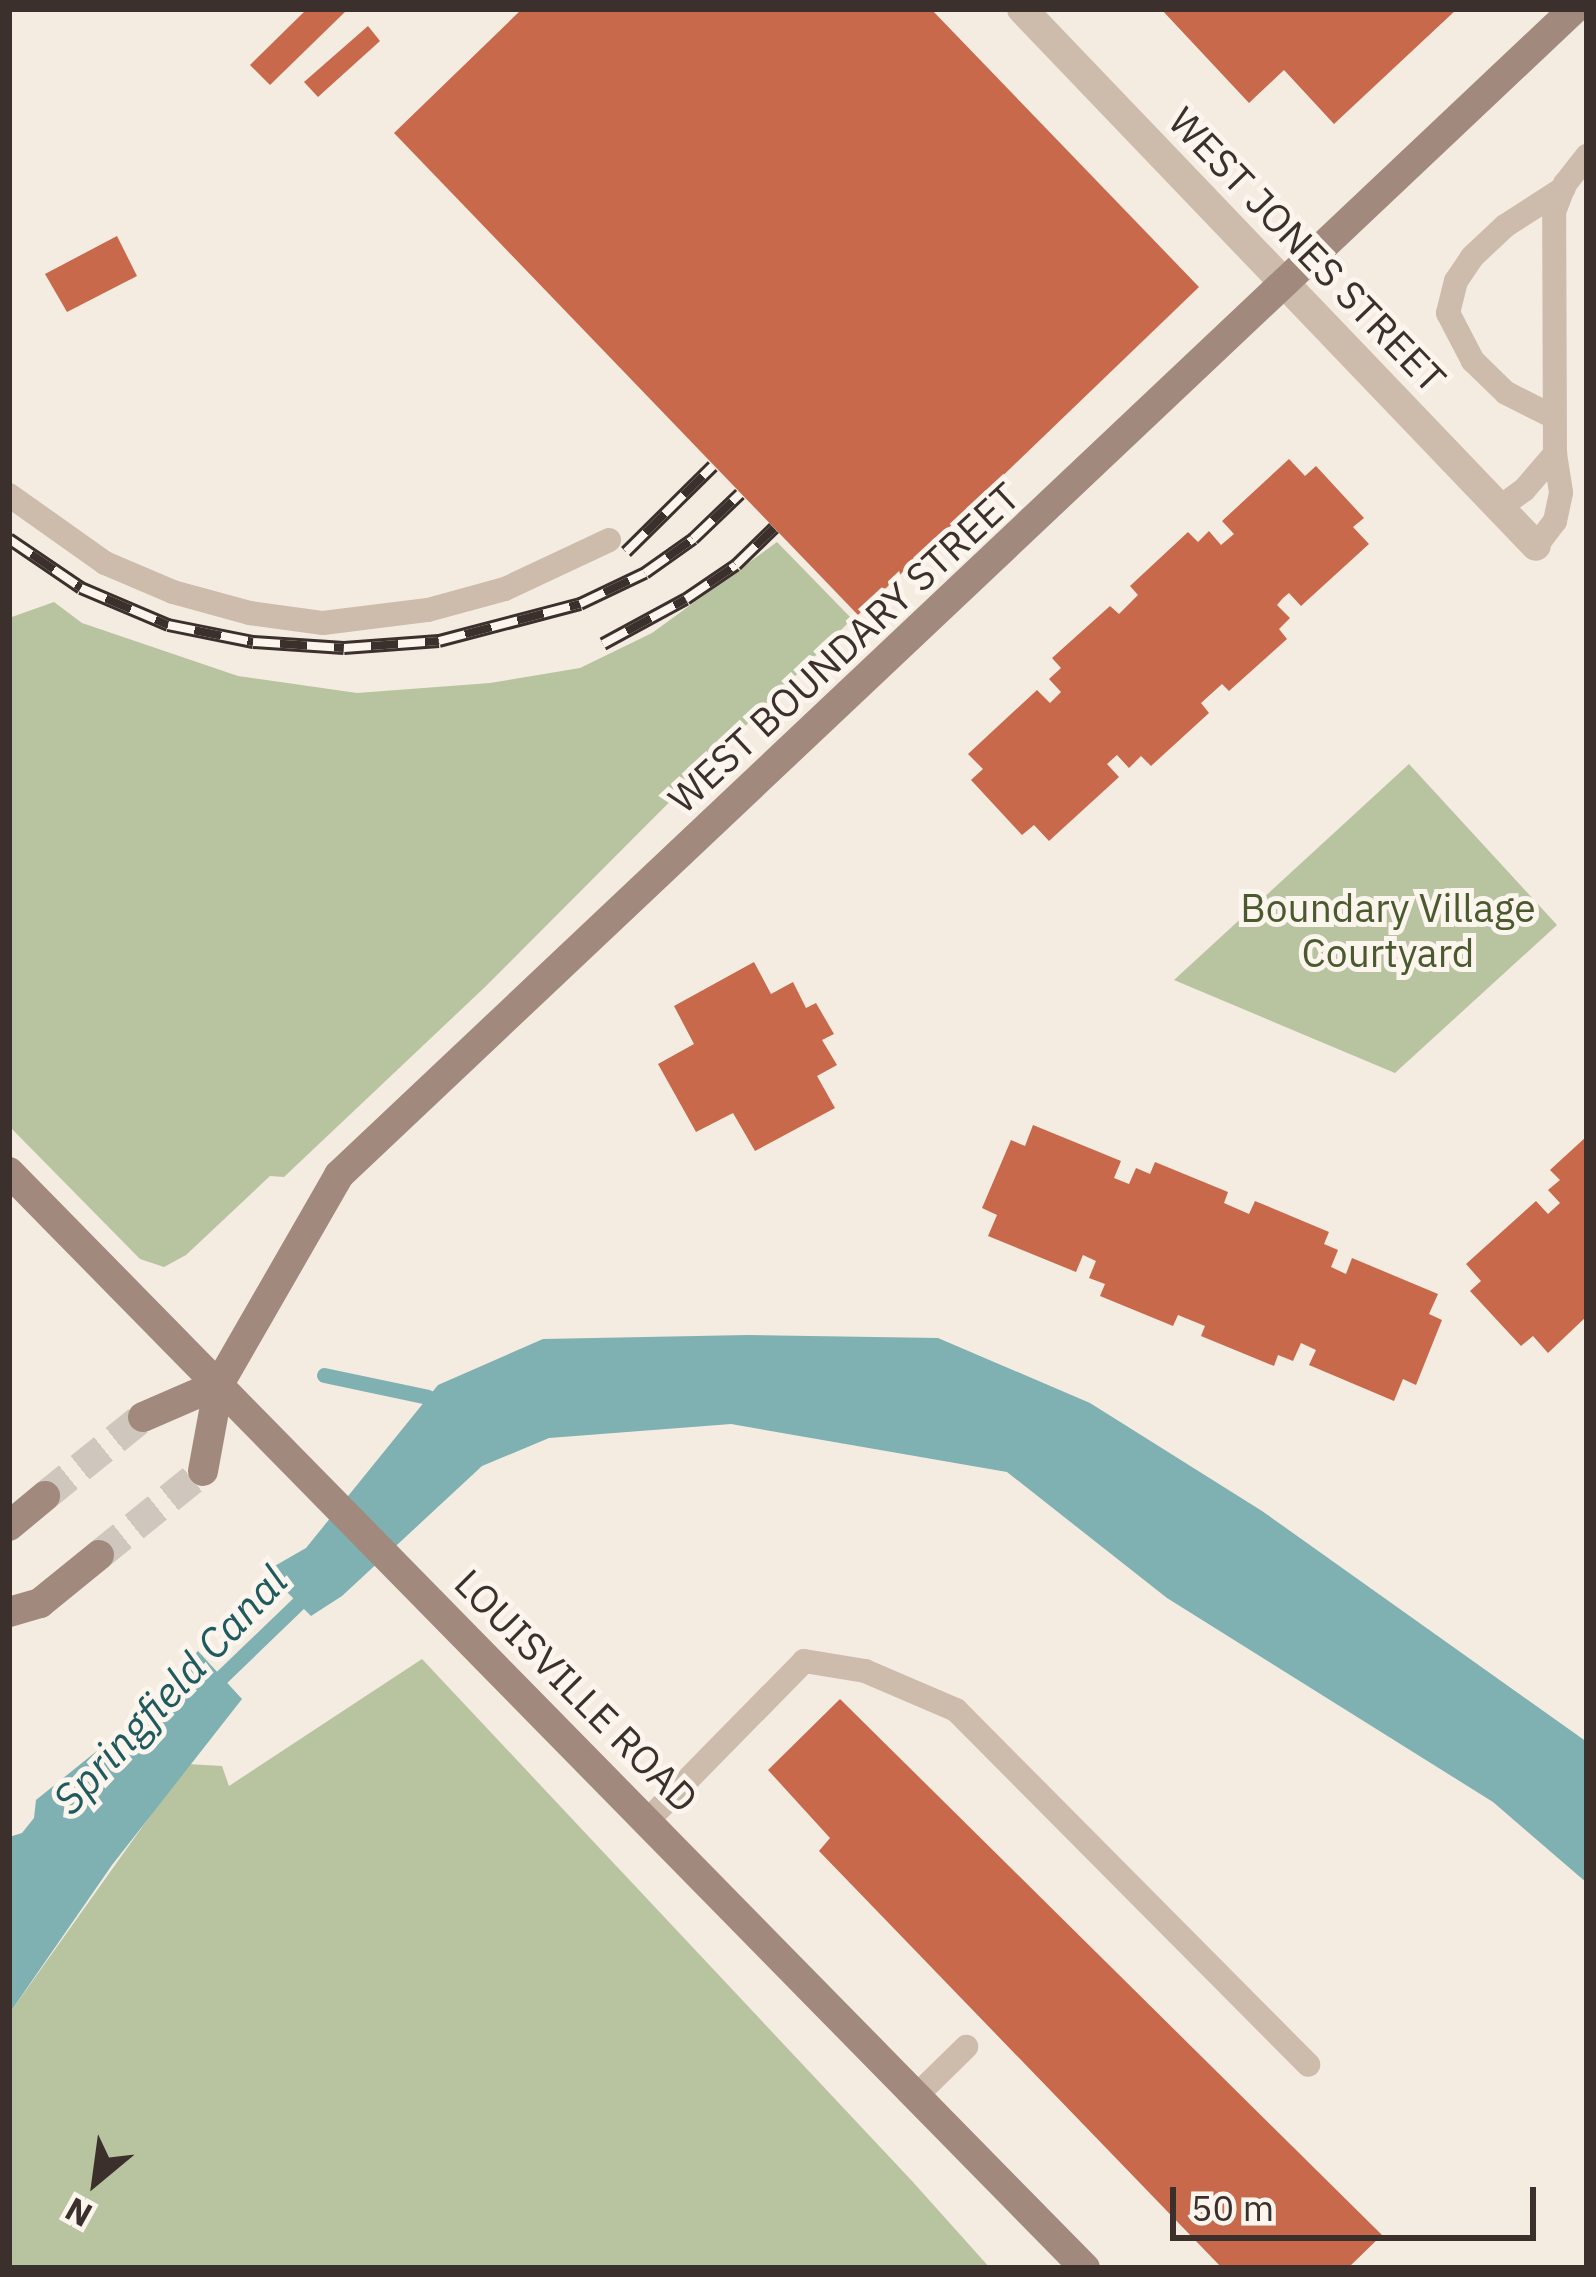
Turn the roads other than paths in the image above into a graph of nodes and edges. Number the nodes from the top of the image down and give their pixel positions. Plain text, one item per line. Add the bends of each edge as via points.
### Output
1 (1022, 9) edge
2 (1574, 9) edge
3 (1587, 156) edge
4 (1564, 188) junction
5 (1285, 284) junction
6 (1554, 417) junction
7 (1555, 454) junction
8 (9, 495) edge
9 (1499, 508) junction
10 (609, 540) dead end
11 (1536, 546) joint
12 (9, 1172) edge
13 (219, 1384) junction
14 (143, 1417) tunnel mouth
15 (202, 1471) tunnel mouth
16 (45, 1496) tunnel mouth
17 (9, 1526) edge
18 (99, 1555) tunnel mouth
19 (9, 1612) edge
20 (649, 1819) junction
21 (966, 2047) dead end
22 (1308, 2065) dead end
23 (917, 2095) junction
24 (1085, 2268) edge

1 - 5 street, WEST JONES STREET
2 - 5 main road, WEST BOUNDARY STREET
3 - 4 lane
4 - 6 lane via 1554,212
4 - 6 lane via 1472,256 1448,314 1473,361 1506,393
5 - 9 street, WEST JONES STREET
5 - 13 main road, WEST BOUNDARY STREET via 339,1175
6 - 7 lane
7 - 9 lane
7 - 11 lane via 1561,493 1555,521
8 - 10 lane via 105,563 172,592 323,623 505,590
9 - 11 street, WEST JONES STREET
12 - 13 main road, LOUISVILLE ROAD
13 - 14 main road
13 - 15 main road, WEST BOUNDARY STREET
13 - 20 main road, LOUISVILLE ROAD
16 - 17 main road
18 - 19 main road via 40,1603
20 - 22 lane via 804,1661 866,1671 956,1710
20 - 23 main road, LOUISVILLE ROAD
21 - 23 lane
23 - 24 main road, LOUISVILLE ROAD

